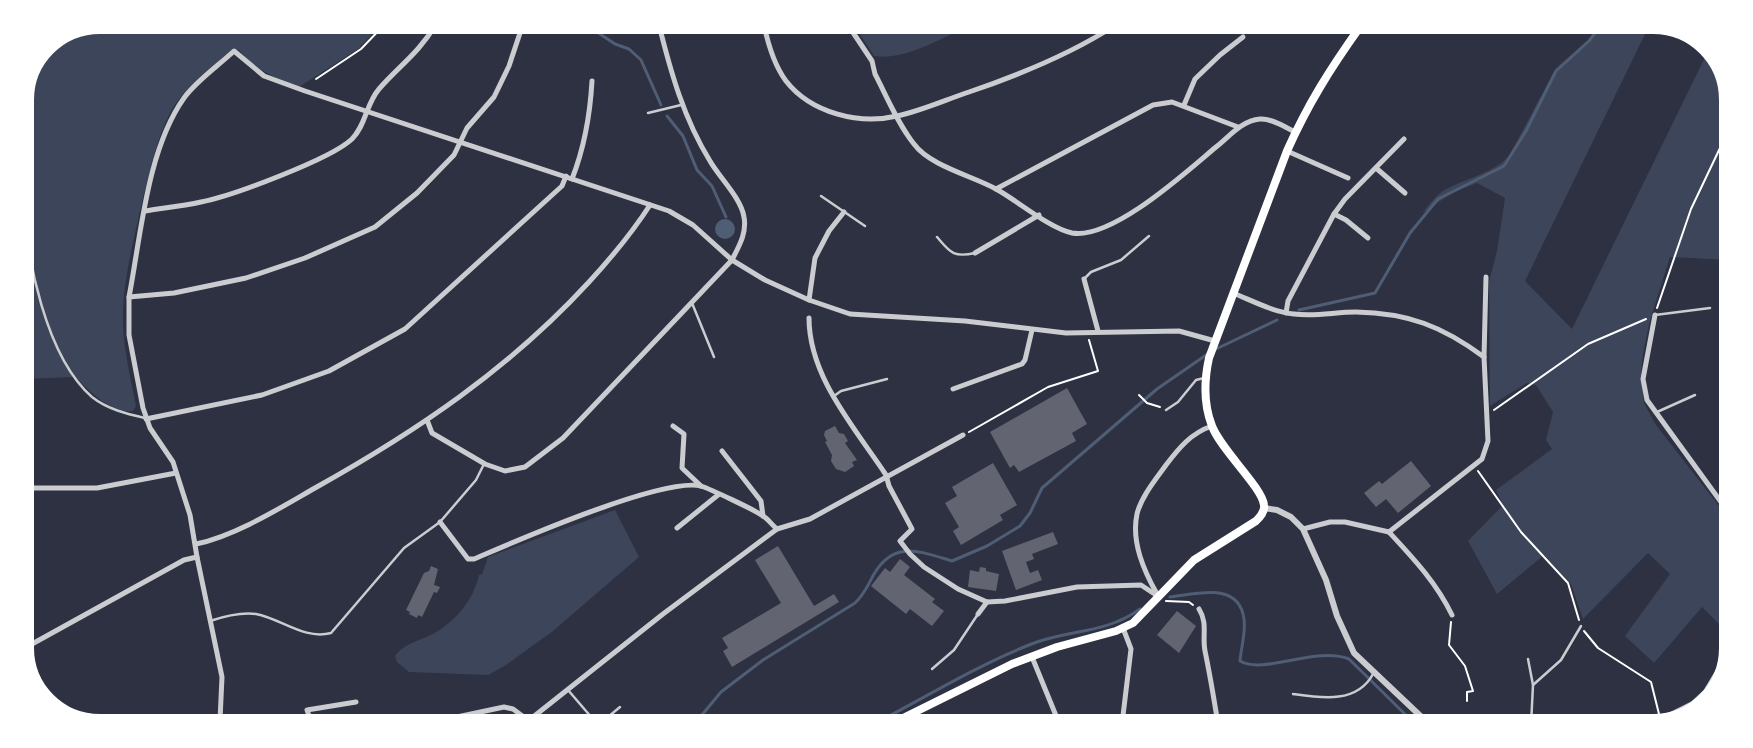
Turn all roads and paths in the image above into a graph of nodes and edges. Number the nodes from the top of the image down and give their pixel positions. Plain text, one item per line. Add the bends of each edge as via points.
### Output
1 (378, 31) edge
2 (431, 31) edge
3 (661, 31) edge
4 (766, 31) edge
5 (852, 31) edge
6 (1105, 31) edge
7 (1357, 31) edge
8 (520, 33) dead end
9 (1243, 37) dead end
10 (316, 79) dead end
11 (592, 81) dead end
12 (681, 105) junction
13 (1184, 105) junction
14 (367, 112) junction
15 (648, 113) dead end
16 (898, 116) junction
17 (1238, 127) junction
18 (1295, 132) junction
19 (1404, 139) dead end
20 (459, 143) junction
21 (1722, 144) edge
22 (1287, 150) junction
23 (1376, 168) junction
24 (566, 176) junction
25 (1348, 178) dead end
26 (572, 179) junction
27 (996, 189) junction
28 (1405, 193) dead end
29 (821, 196) dead end
30 (650, 206) junction
31 (145, 211) junction
32 (844, 212) junction
33 (1334, 214) junction
34 (1039, 215) junction
35 (865, 226) dead end
36 (936, 236) dead end
37 (1149, 236) dead end
38 (1368, 238) dead end
39 (975, 253) joint
40 (31, 259) edge
41 (732, 260) junction
42 (1486, 277) dead end
43 (1084, 279) joint
44 (1233, 293) junction
45 (129, 297) junction
46 (809, 300) junction
47 (691, 301) junction
48 (1710, 308) dead end
49 (1286, 313) junction
50 (1655, 315) junction
51 (809, 318) dead end
52 (1032, 330) junction
53 (1098, 331) junction
54 (1087, 332) junction
55 (1214, 341) junction
56 (714, 357) dead end
57 (1484, 357) junction
58 (1205, 378) junction
59 (887, 379) dead end
60 (954, 389) dead end
61 (1695, 395) dead end
62 (834, 396) junction
63 (1139, 396) dead end
64 (1166, 410) joint
65 (1656, 413) junction
66 (1488, 414) junction
67 (146, 418) junction
68 (427, 420) junction
69 (673, 426) dead end
70 (1212, 426) junction
71 (962, 435) joint
72 (722, 451) dead end
73 (485, 464) junction
74 (1473, 466) junction
75 (176, 472) junction
76 (886, 475) junction
77 (701, 486) junction
78 (31, 488) edge
79 (718, 495) junction
80 (1722, 504) edge
81 (1264, 508) junction
82 (763, 516) junction
83 (440, 522) junction
84 (677, 528) dead end
85 (777, 529) junction
86 (1303, 529) junction
87 (1389, 532) junction
88 (196, 544) junction
89 (197, 557) junction
90 (1159, 597) junction
91 (987, 602) junction
92 (1199, 609) joint
93 (978, 614) joint
94 (1452, 615) joint
95 (210, 621) junction
96 (1581, 626) junction
97 (1123, 628) junction
98 (31, 645) edge
99 (1032, 656) junction
100 (1528, 659) dead end
101 (932, 669) dead end
102 (1718, 671) edge
103 (1373, 674) junction
104 (1533, 685) junction
105 (568, 690) junction
106 (1293, 694) dead end
107 (1700, 698) edge
108 (1700, 698) edge
109 (1466, 701) dead end
110 (356, 702) dead end
111 (620, 707) dead end
112 (1674, 713) edge
113 (1658, 716) edge
114 (220, 717) edge
115 (309, 717) edge
116 (457, 717) edge
117 (523, 717) edge
118 (533, 717) edge
119 (590, 717) edge
120 (608, 717) edge
121 (905, 717) edge
122 (1057, 717) edge
123 (1123, 717) edge
124 (1217, 717) edge
125 (1421, 717) edge
126 (1531, 717) edge

1 - 10 path via 360,49
2 - 14 street via 416,53 379,89
3 - 12 street
4 - 16 street via 775,61 786,81 801,96 838,114 862,120
5 - 16 street via 872,61 875,74
6 - 16 street via 1010,78
7 - 18 main road via 1317,89
8 - 20 street via 494,97 467,128
9 - 13 street via 1195,80
11 - 26 street via 585,143
12 - 15 lane
12 - 41 street via 744,216 744,236
13 - 17 street
13 - 27 street via 1164,102 1153,105
14 - 20 street
14 - 31 street via 352,139 328,155 203,202
14 - 31 street via 264,76 234,51 185,96 174,114 159,150
16 - 27 street via 914,145 930,158
17 - 18 street via 1260,119
17 - 34 street via 1179,178 1112,225 1092,231 1071,232 1054,226
18 - 22 main road
19 - 23 street
20 - 24 street
20 - 45 street via 454,155 417,194 375,227 305,258 246,278 174,293
21 - 50 path via 1691,209
22 - 25 street
22 - 44 main road
23 - 28 street
23 - 33 street via 1344,199
24 - 26 street
24 - 67 street via 562,186 406,329 329,371 270,392
26 - 30 street
27 - 34 street
29 - 32 lane
30 - 41 street via 693,225
30 - 68 street via 607,262 552,321 479,384
31 - 45 street
32 - 35 lane
32 - 46 street via 829,231 815,258
33 - 38 street
33 - 49 street via 1288,302
34 - 39 street
36 - 39 lane via 955,254
37 - 43 lane via 1121,260 1091,272
40 - 67 lane via 52,335 75,380 93,398 108,407
41 - 46 street via 765,280
41 - 47 street
42 - 57 street
43 - 53 street
44 - 49 street
44 - 55 main road
45 - 67 street via 129,336
46 - 52 street via 850,314 965,321
47 - 56 lane
47 - 73 street via 564,438 525,467 505,471
48 - 50 lane
49 - 57 street via 1393,314 1429,323
50 - 65 street via 1643,379 1647,400
50 - 66 path via 1588,344
51 - 62 street via 820,370
52 - 54 street
52 - 60 street via 1022,364
53 - 54 street
53 - 55 street via 1179,331
54 - 71 path via 1098,371 1048,387
55 - 58 main road
57 - 66 street
58 - 64 lane via 1196,380 1178,402
58 - 70 main road via 1206,403
59 - 62 lane
61 - 65 lane
62 - 76 street
63 - 64 path via 1147,403
65 - 80 street
66 - 74 street via 1488,441 1482,459
67 - 75 street
68 - 73 street via 432,433
68 - 88 street via 280,508
69 - 77 street via 684,434 682,468
70 - 81 main road via 1224,449 1260,492
70 - 90 street via 1198,430 1174,454 1150,487 1137,513 1136,540 1145,573
71 - 76 street via 896,473
72 - 82 street via 761,501
73 - 83 lane via 476,480
74 - 87 street
74 - 96 path via 1521,532 1568,583
75 - 78 street via 96,488
75 - 88 street
76 - 85 street via 810,519
76 - 91 street via 912,529 900,540 910,554 958,589
77 - 79 street
77 - 83 street via 659,489 474,559 468,558
79 - 82 street
79 - 84 street
81 - 86 street via 1291,517
81 - 90 main road via 1256,522 1183,570
82 - 85 street
83 - 95 lane via 404,548 331,633 315,636 256,614 231,615
85 - 105 street
86 - 87 street via 1344,522
86 - 103 street via 1326,580 1347,640
87 - 94 street via 1431,578
88 - 89 street
89 - 95 street
89 - 98 street via 184,560
90 - 91 street via 1140,585 1077,587
90 - 92 path via 1166,601 1189,602
90 - 97 main road via 1143,615
91 - 93 street
92 - 124 street via 1204,617 1205,649
93 - 101 lane via 954,650
94 - 109 path via 1449,645 1465,666 1473,691 1467,692
95 - 114 street via 222,677
96 - 104 lane via 1561,660
96 - 113 path via 1598,648 1651,682
97 - 99 main road
97 - 123 street via 1131,649
99 - 121 main road
99 - 122 street
100 - 104 lane
102 - 108 street
103 - 106 lane via 1346,697
103 - 125 street
104 - 126 lane
105 - 118 street
105 - 119 lane
107 - 112 street
110 - 115 street via 307,710
111 - 120 lane
116 - 117 street via 504,707

